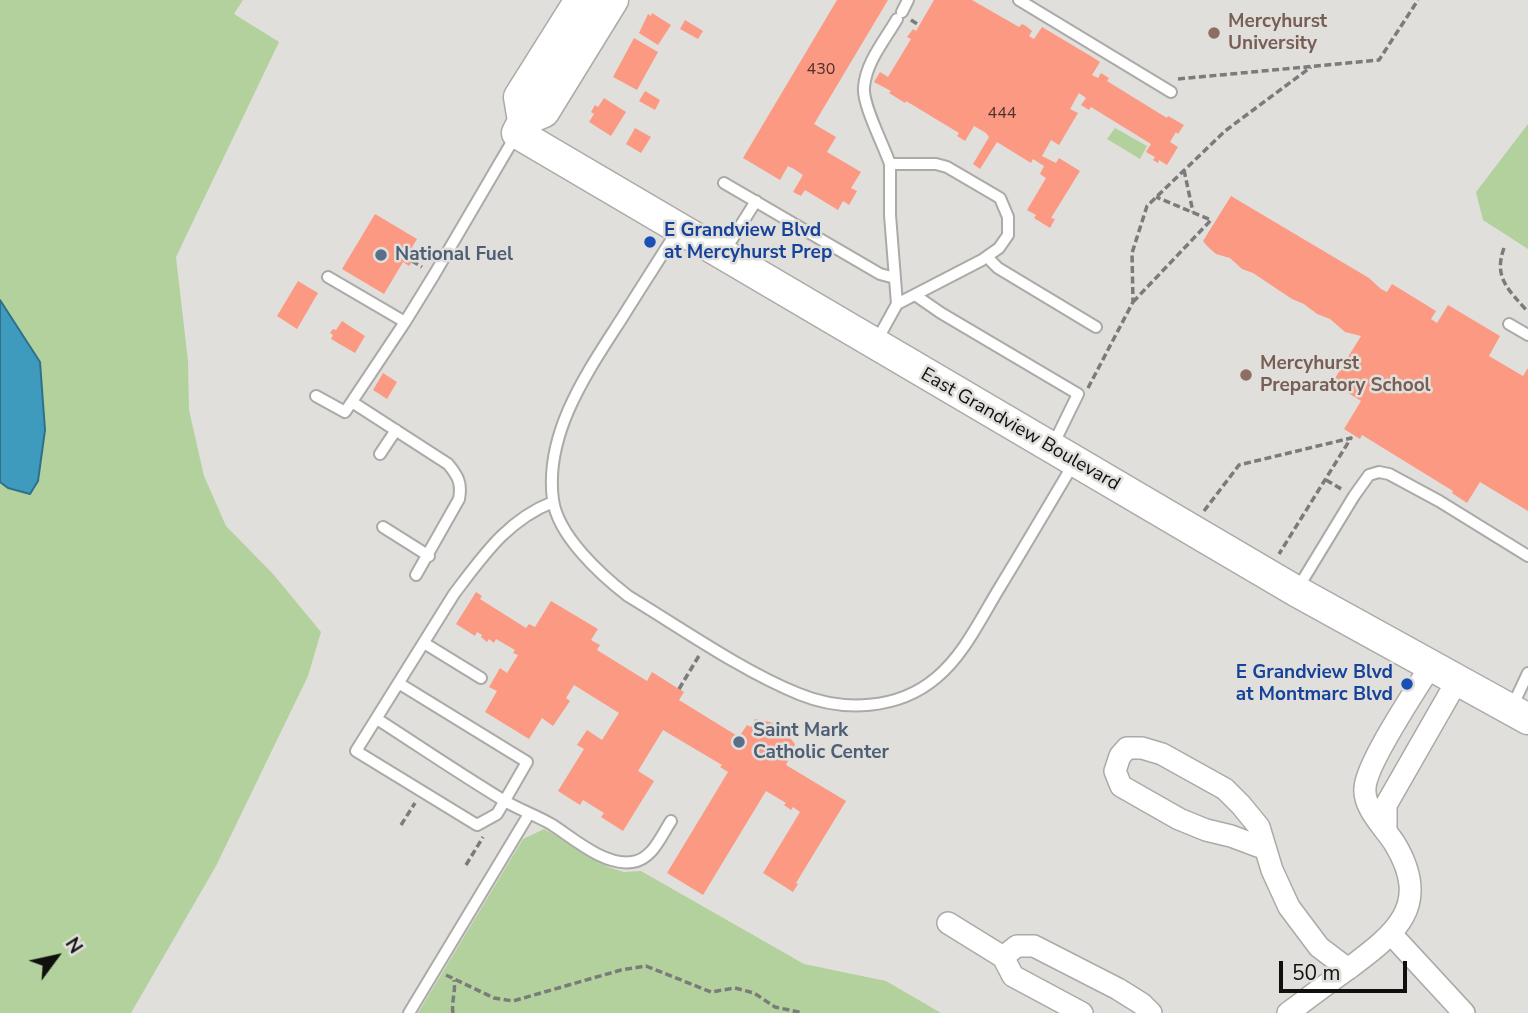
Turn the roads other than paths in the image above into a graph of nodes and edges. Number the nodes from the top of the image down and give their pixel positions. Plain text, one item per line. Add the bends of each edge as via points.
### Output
1 (580, 0) edge
2 (613, 0) edge
3 (908, 0) edge
4 (1019, 0) edge
5 (1171, 92) dead end
6 (520, 127) junction
7 (890, 164) junction
8 (724, 183) dead end
9 (756, 201) junction
10 (678, 229) junction
11 (722, 256) junction
12 (987, 257) junction
13 (352, 275) dead end
14 (328, 277) dead end
15 (895, 278) junction
16 (345, 286) junction
17 (915, 295) junction
18 (897, 304) junction
19 (405, 322) junction
20 (1509, 324) dead end
21 (1096, 327) dead end
22 (1528, 335) edge
23 (874, 345) junction
24 (316, 396) dead end
25 (352, 402) junction
26 (396, 430) junction
27 (380, 454) dead end
28 (1063, 454) junction
29 (553, 502) junction
30 (383, 527) dead end
31 (429, 556) junction
32 (1528, 556) edge
33 (416, 575) dead end
34 (1296, 591) junction
35 (424, 643) junction
36 (1430, 667) junction
37 (1528, 673) edge
38 (481, 678) dead end
39 (1457, 681) junction
40 (400, 684) junction
41 (1520, 714) edge
42 (377, 719) junction
43 (505, 801) junction
44 (528, 814) junction
45 (671, 821) dead end
46 (1386, 829) junction
47 (1264, 848) junction
48 (948, 923) dead end
49 (1392, 935) junction
50 (1003, 957) junction
51 (1348, 969) junction
52 (409, 1013) edge
53 (1082, 1013) edge
54 (1151, 1013) edge
55 (1288, 1013) edge
56 (1464, 1013) edge

1 - 6 street via 519,97
2 - 6 street via 544,112
3 - 7 lane via 870,64 863,88
4 - 5 lane
6 - 10 street, East Grandview Boulevard
6 - 19 lane
7 - 12 lane via 947,167 1000,198 1009,217 1008,235
7 - 15 lane
8 - 9 lane
9 - 11 lane
9 - 15 lane via 880,274
10 - 11 street, East Grandview Boulevard
10 - 29 lane via 570,405 555,459
11 - 23 street, East Grandview Boulevard
12 - 17 lane
12 - 21 lane
13 - 16 lane
14 - 16 lane
15 - 18 lane
16 - 19 lane
17 - 18 lane
17 - 28 lane via 1078,394
18 - 23 lane
19 - 25 lane
20 - 22 lane
23 - 28 street, East Grandview Boulevard
24 - 25 lane via 345,412
25 - 26 lane
26 - 27 lane
26 - 31 lane via 448,464 461,487
28 - 29 lane via 965,643 937,678 919,690 870,705 826,703 800,695 628,596 581,552
28 - 34 street, East Grandview Boulevard
29 - 35 lane via 533,510 493,544
30 - 31 lane
31 - 33 lane
32 - 34 lane via 1439,501 1379,472 1369,475 1354,496
34 - 36 street, East Grandview Boulevard
35 - 38 lane
35 - 40 lane
36 - 39 street, East Grandview Boulevard
36 - 46 street via 1368,776 1366,798
37 - 41 lane
39 - 41 street, East Grandview Boulevard
39 - 46 street via 1386,805
40 - 42 lane
40 - 43 lane via 527,762
42 - 43 lane
42 - 43 lane via 356,751 477,825 497,814
43 - 44 lane
44 - 45 lane via 602,855 632,862 652,850
44 - 52 lane
46 - 49 street via 1401,854 1411,887 1405,916
47 - 47 street via 1259,827 1225,789 1163,754 1127,748 1115,771 1121,786 1206,830
47 - 51 street via 1289,907 1304,929
48 - 50 street
49 - 51 street
49 - 56 street
50 - 53 street via 1013,976
50 - 54 street via 1017,946 1034,946 1118,989
51 - 55 street

